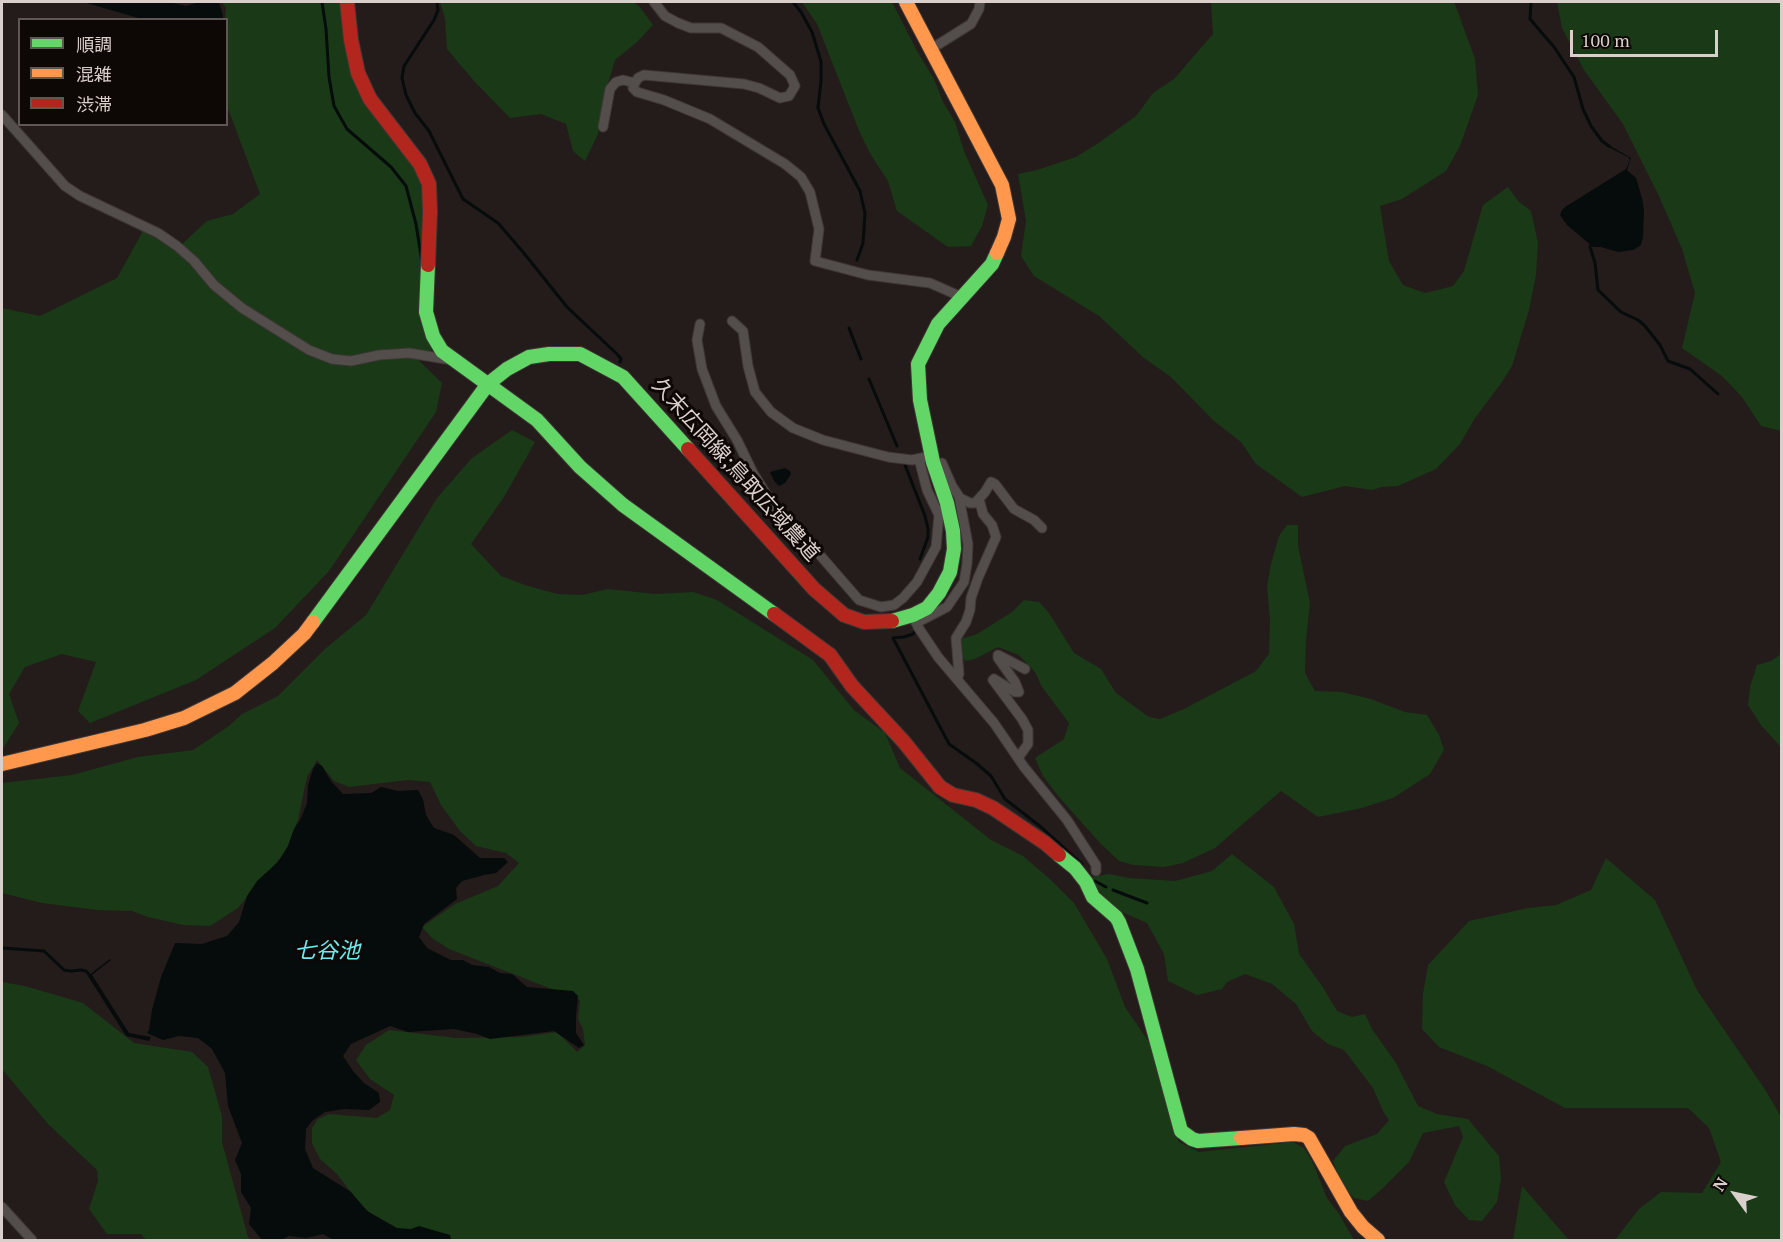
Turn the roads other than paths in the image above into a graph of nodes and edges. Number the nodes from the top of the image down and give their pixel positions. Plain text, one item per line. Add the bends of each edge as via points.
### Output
1 (347, 2) edge
2 (654, 2) edge
3 (906, 2) edge
4 (980, 2) edge
5 (931, 49) junction
6 (635, 83) junction
7 (2, 115) edge
8 (603, 127) dead end
9 (964, 298) junction
10 (732, 321) dead end
11 (700, 324) dead end
12 (455, 360) junction
13 (488, 384) junction
14 (931, 459) junction
15 (979, 499) junction
16 (948, 505) junction
17 (1042, 528) dead end
18 (915, 619) junction
19 (1025, 669) dead end
20 (957, 679) junction
21 (1018, 758) junction
22 (2, 764) edge
23 (1096, 871) dead end
24 (2, 1207) edge
25 (32, 1240) edge
26 (1378, 1240) edge

1 - 12 street via 358,73 370,99 420,164 429,184 426,312 438,345
2 - 6 street via 665,16 678,23 691,28 721,28 758,47 790,75 795,86 789,96 780,98 744,84 644,75
3 - 5 street, 久末広岡線;鳥取広域農道
4 - 5 street via 971,24
5 - 9 street, 久末広岡線;鳥取広域農道 via 1002,185 1009,219 992,264
6 - 8 street via 623,80 610,89
6 - 9 street via 633,88 637,92 710,119 801,177 810,192 819,229 815,261 868,275 930,283
7 - 12 street via 65,186 158,233 194,261 214,285 242,308 309,350 351,361 409,353
9 - 14 street, 久末広岡線;鳥取広域農道 via 938,324 918,364
10 - 14 street via 743,331 755,392 771,412 793,428 888,457
11 - 16 street via 697,340 702,369 716,405 753,473 791,534 819,554 859,600 881,607 894,605 903,598 917,582 936,546
12 - 13 street
13 - 18 street, 久末広岡線;鳥取広域農道 via 529,357 580,354 597,362 623,377 814,589 844,615 864,622
13 - 22 street, 久末広岡線;鳥取広域農道 via 304,634 235,693 184,718 145,730
13 - 26 street via 537,420 580,467 623,505 831,655 852,687 940,787 993,808 1075,868 1093,897 1119,922 1137,969 1181,1131 1198,1141 1304,1135 1351,1212
14 - 16 street, 久末広岡線;鳥取広域農道
15 - 16 street via 975,503
15 - 17 street via 991,482 1014,509
15 - 20 street via 996,537 978,578 966,622 956,638
16 - 18 street, 久末広岡線;鳥取広域農道 via 954,549 950,572 939,593
18 - 20 street
19 - 21 street via 998,655 1019,692 993,680 1028,730 1028,744
20 - 21 street
21 - 23 street via 1067,820
24 - 25 street

